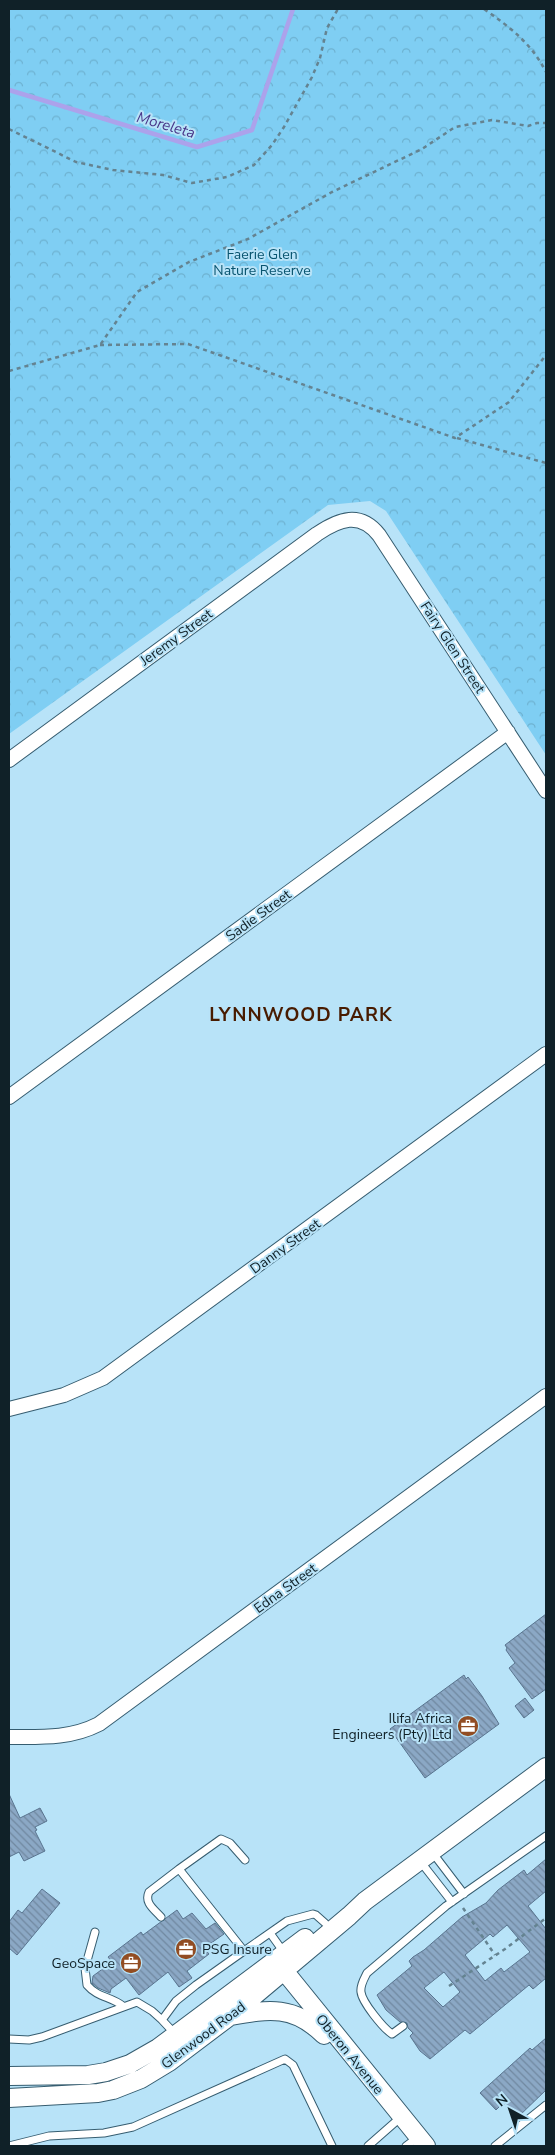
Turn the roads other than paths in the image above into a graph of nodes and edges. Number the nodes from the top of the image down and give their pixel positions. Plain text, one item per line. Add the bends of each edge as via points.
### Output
1 (346, 520) joint
2 (508, 732) junction
3 (9, 760) edge
4 (546, 790) edge
5 (546, 1054) edge
6 (9, 1098) edge
7 (546, 1396) edge
8 (9, 1409) edge
9 (9, 1737) edge
10 (546, 1769) edge
11 (546, 1836) edge
12 (426, 1856) junction
13 (245, 1860) dead end
14 (179, 1869) junction
15 (464, 1894) junction
16 (454, 1900) junction
17 (364, 1901) junction
18 (161, 1917) dead end
19 (325, 1923) junction
20 (95, 1932) dead end
21 (270, 1933) junction
22 (244, 1951) junction
23 (285, 1963) junction
24 (123, 2006) junction
25 (230, 2016) junction
26 (162, 2020) junction
27 (403, 2026) dead end
28 (176, 2035) junction
29 (9, 2040) edge
30 (186, 2050) junction
31 (9, 2076) edge
32 (9, 2098) edge
33 (385, 2098) junction
34 (546, 2105) edge
35 (401, 2116) junction
36 (417, 2143) edge
37 (9, 2146) edge
38 (332, 2146) edge
39 (368, 2146) edge
40 (495, 2146) edge

1 - 2 street, Fairy Glen Street via 365,523 376,531
1 - 3 street, Jeremy Street via 335,522 317,534
2 - 4 street, Fairy Glen Street
2 - 6 street, Sadie Street
5 - 8 street, Danny Street via 108,1375 64,1394
7 - 9 street, Edna Street via 99,1724 61,1737
10 - 12 street, Glenwood Road
11 - 15 lane
12 - 15 lane
12 - 16 lane
12 - 17 street, Glenwood Road
13 - 14 lane via 230,1843 221,1839
14 - 18 lane via 146,1897
14 - 22 lane
15 - 16 lane
16 - 27 lane via 367,1973 361,1984 361,1993 387,2031 392,2034
17 - 19 street, Glenwood Road
17 - 23 street, Glenwood Road
19 - 21 lane via 316,1915 307,1915 287,1921
19 - 23 street, Glenwood Road
20 - 24 lane via 86,1968 87,1985 96,1995 115,2000
21 - 22 lane
21 - 23 lane
22 - 26 lane via 176,2001
23 - 25 street, Glenwood Road
23 - 28 street, Glenwood Road
23 - 33 street, Oberon Avenue
24 - 26 lane via 136,2002
24 - 29 lane via 42,2037
25 - 30 street, Glenwood Road
25 - 33 street via 283,2010 299,2016 320,2031
26 - 28 lane
28 - 30 lane
28 - 31 street, Glenwood Road via 144,2057 106,2072 59,2077
30 - 32 street, Glenwood Road via 155,2071 113,2090
33 - 35 street, Oberon Avenue
34 - 40 lane
35 - 36 street, Oberon Avenue
35 - 39 lane
37 - 38 lane via 49,2136 104,2133 132,2127 285,2059 293,2066

